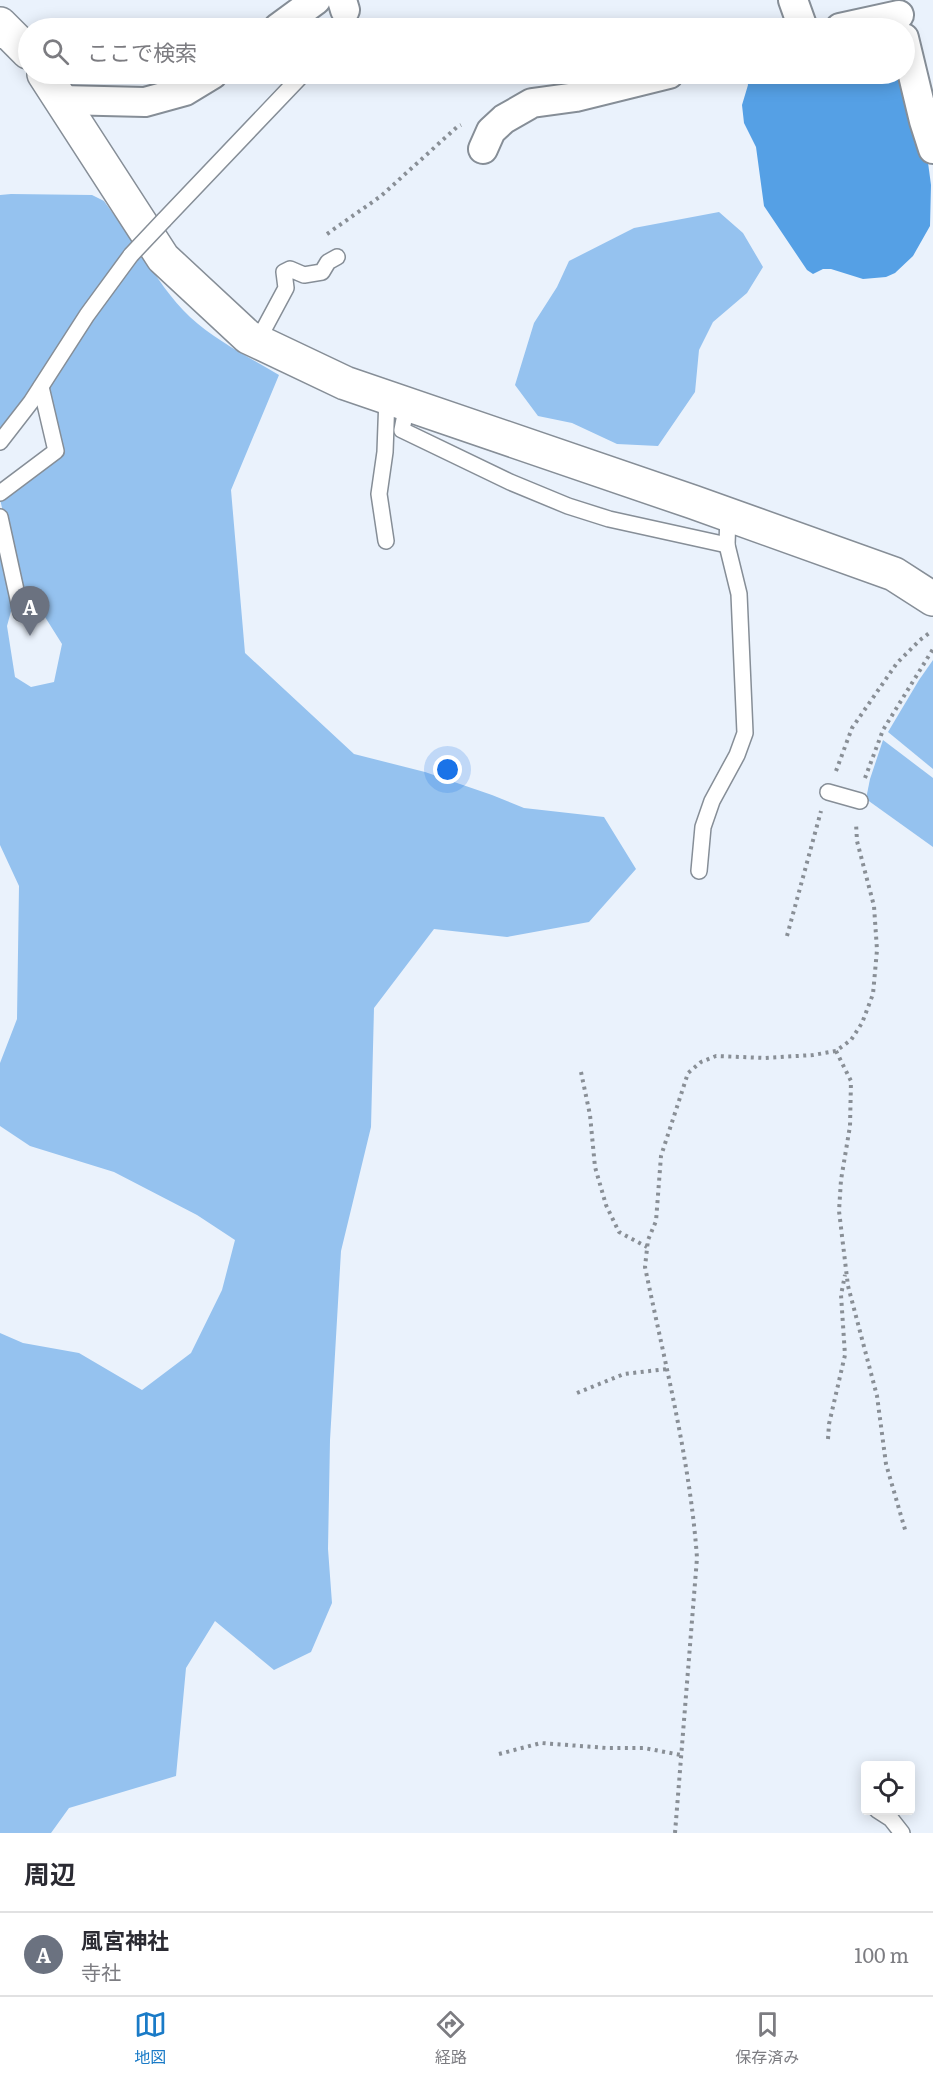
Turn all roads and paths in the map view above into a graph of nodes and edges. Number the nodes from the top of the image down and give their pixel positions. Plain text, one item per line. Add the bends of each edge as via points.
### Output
1 (316, 0) edge
2 (793, 0) edge
3 (292, 18) edge
4 (799, 18) edge
5 (0, 24) edge
6 (18, 42) edge
7 (915, 81) edge
8 (197, 84) edge
9 (293, 84) edge
10 (629, 84) edge
11 (53, 87) edge
12 (487, 140) joint
13 (933, 149) edge
14 (324, 237) dead end
15 (337, 257) dead end
16 (257, 342) junction
17 (41, 387) junction
18 (397, 400) junction
19 (0, 442) edge
20 (0, 493) edge
21 (0, 517) edge
22 (727, 530) junction
23 (386, 541) dead end
24 (933, 599) edge
25 (21, 613) dead end
26 (933, 649) edge
27 (828, 792) dead end
28 (860, 801) junction
29 (699, 871) dead end
30 (836, 1051) junction
31 (581, 1072) dead end
32 (647, 1247) junction
33 (846, 1272) junction
34 (667, 1369) junction
35 (577, 1393) dead end
36 (828, 1439) dead end
37 (906, 1533) dead end
38 (499, 1754) dead end
39 (681, 1755) junction
40 (885, 1815) edge
41 (675, 1833) edge
42 (902, 1833) edge

1 - 3 street
2 - 4 street
5 - 6 street
7 - 13 street
8 - 11 street via 145,102
9 - 17 lane, bridge via 131,255
10 - 12 street via 532,103 504,119
11 - 16 street via 163,258
12 - 14 path via 475,121 457,126 381,196
15 - 16 lane via 322,272 284,272 286,288
16 - 18 street via 345,383
17 - 19 lane
17 - 20 lane via 56,451
18 - 22 street
18 - 22 lane via 402,430 568,506 609,519
18 - 23 lane via 378,494
21 - 25 lane
22 - 24 street via 894,574
22 - 29 lane via 739,594 745,733 703,827
26 - 28 path via 883,730 862,785
27 - 28 lane
28 - 30 path via 855,829 874,906 877,951 873,994 851,1040
30 - 32 path via 765,1058 716,1056 688,1073 661,1156 656,1221
30 - 33 path via 851,1082 850,1126 839,1211
31 - 32 path via 595,1167 606,1205 619,1232
32 - 34 path via 645,1267
33 - 36 path via 841,1295 845,1355
33 - 37 path via 877,1396 886,1464
34 - 35 path via 624,1374
34 - 39 path via 682,1440 697,1558
38 - 39 path via 541,1743 644,1748
39 - 41 path
40 - 42 lane

